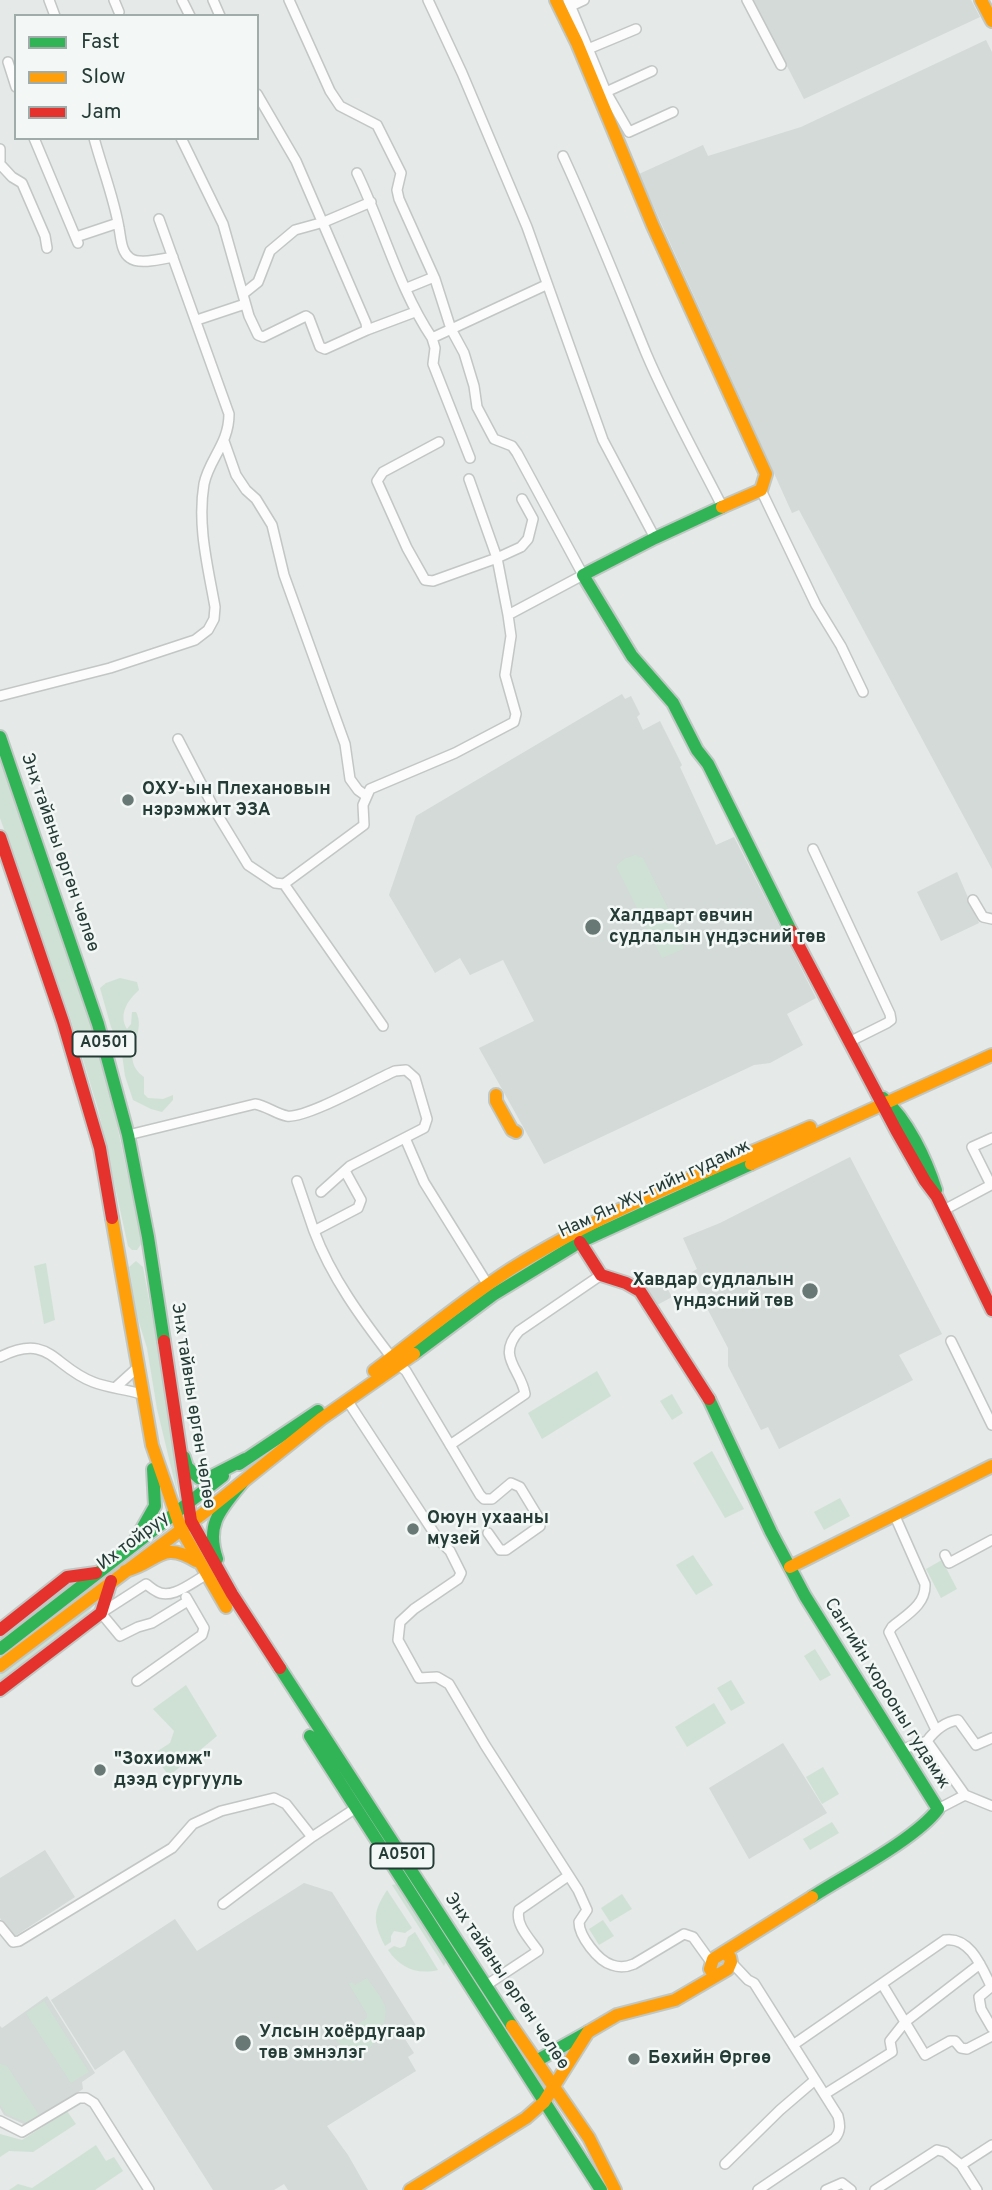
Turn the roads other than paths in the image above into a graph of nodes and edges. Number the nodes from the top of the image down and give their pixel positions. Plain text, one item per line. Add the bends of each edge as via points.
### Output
1 (114, 0) edge
2 (289, 0) edge
3 (428, 0) edge
4 (556, 0) edge
5 (584, 0) edge
6 (747, 0) edge
7 (981, 0) edge
8 (569, 3) edge
9 (119, 12) dead end
10 (992, 21) edge
11 (636, 29) dead end
12 (588, 49) junction
13 (8, 62) dead end
14 (781, 65) dead end
15 (652, 71) dead end
16 (14, 81) edge
17 (606, 92) junction
18 (259, 97) edge
19 (673, 112) dead end
20 (35, 140) edge
21 (95, 140) edge
22 (182, 140) edge
23 (0, 149) edge
24 (563, 156) dead end
25 (0, 162) edge
26 (358, 173) dead end
27 (372, 202) junction
28 (159, 219) dead end
29 (324, 222) junction
30 (118, 223) junction
31 (47, 248) dead end
32 (173, 257) junction
33 (434, 277) junction
34 (546, 285) junction
35 (407, 288) junction
36 (244, 299) junction
37 (415, 312) junction
38 (197, 320) junction
39 (452, 329) junction
40 (367, 330) junction
41 (432, 338) junction
42 (224, 441) junction
43 (439, 442) dead end
44 (470, 458) dead end
45 (470, 480) dead end
46 (761, 490) junction
47 (522, 499) dead end
48 (722, 506) junction
49 (655, 538) junction
50 (496, 558) junction
51 (583, 575) junction
52 (508, 615) junction
53 (863, 692) dead end
54 (0, 696) edge
55 (0, 737) edge
56 (178, 739) dead end
57 (365, 796) junction
58 (0, 836) edge
59 (813, 849) dead end
60 (285, 884) junction
61 (973, 900) dead end
62 (992, 919) edge
63 (383, 1026) dead end
64 (849, 1042) junction
65 (992, 1045) edge
66 (992, 1055) edge
67 (496, 1095) dead end
68 (883, 1100) junction
69 (516, 1132) dead end
70 (128, 1135) junction
71 (405, 1138) junction
72 (992, 1138) edge
73 (345, 1171) junction
74 (297, 1181) dead end
75 (992, 1186) edge
76 (321, 1192) dead end
77 (944, 1210) junction
78 (314, 1231) junction
79 (115, 1235) junction
80 (148, 1237) junction
81 (580, 1242) junction
82 (135, 1256) junction
83 (154, 1274) junction
84 (601, 1275) junction
85 (122, 1276) junction
86 (488, 1285) junction
87 (992, 1310) edge
88 (951, 1341) dead end
89 (0, 1357) edge
90 (396, 1361) junction
91 (137, 1368) junction
92 (116, 1387) junction
93 (141, 1394) junction
94 (340, 1400) junction
95 (321, 1419) joint
96 (992, 1425) edge
97 (180, 1441) junction
98 (152, 1445) junction
99 (450, 1445) junction
100 (245, 1459) junction
101 (992, 1466) edge
102 (242, 1483) junction
103 (187, 1503) junction
104 (174, 1513) junction
105 (894, 1514) junction
106 (186, 1525) junction
107 (488, 1534) dead end
108 (992, 1540) edge
109 (134, 1543) junction
110 (945, 1555) dead end
111 (790, 1567) junction
112 (202, 1569) junction
113 (125, 1571) junction
114 (96, 1573) junction
115 (111, 1580) junction
116 (182, 1590) junction
117 (232, 1594) junction
118 (188, 1601) junction
119 (100, 1613) junction
120 (0, 1630) edge
121 (0, 1649) edge
122 (0, 1666) edge
123 (137, 1681) dead end
124 (0, 1690) edge
125 (936, 1730) junction
126 (992, 1738) edge
127 (927, 1741) junction
128 (900, 1750) junction
129 (965, 1795) junction
130 (992, 1806) edge
131 (356, 1808) junction
132 (938, 1809) junction
133 (313, 1838) junction
134 (568, 1876) junction
135 (223, 1904) dead end
136 (0, 1926) edge
137 (728, 1957) junction
138 (711, 1962) junction
139 (980, 1964) junction
140 (715, 1975) junction
141 (882, 1984) junction
142 (485, 1986) junction
143 (991, 1986) edge
144 (905, 2022) junction
145 (992, 2028) edge
146 (588, 2032) junction
147 (992, 2036) edge
148 (793, 2045) junction
149 (538, 2060) junction
150 (816, 2080) junction
151 (554, 2086) junction
152 (825, 2094) junction
153 (544, 2102) junction
154 (0, 2121) edge
155 (992, 2145) edge
156 (724, 2164) dead end
157 (961, 2165) junction
158 (149, 2190) edge
159 (410, 2190) edge
160 (601, 2190) edge
161 (615, 2190) edge
162 (758, 2190) edge
163 (826, 2190) edge
164 (851, 2190) edge
165 (874, 2190) edge
166 (977, 2190) edge

1 - 9 street
2 - 33 street via 340,106 376,125 386,144 401,173 399,199
3 - 34 street via 508,179
4 - 46 main road via 763,464
5 - 8 street
6 - 14 street
7 - 10 main road
8 - 12 street
11 - 12 street
12 - 17 street
13 - 16 street
15 - 17 street
17 - 19 street via 629,132
18 - 29 street
20 - 30 street via 77,240
21 - 30 street
22 - 36 street via 223,224
23 - 25 street
24 - 48 street via 647,354
25 - 31 street via 22,183
26 - 27 street
27 - 29 street
27 - 35 street
28 - 32 street
29 - 36 street via 295,230 270,251 258,282
29 - 40 street
30 - 32 street via 128,257 142,261
32 - 38 street
33 - 35 street
33 - 39 street
34 - 39 street
34 - 49 street via 603,440
35 - 37 street
36 - 38 street
36 - 40 street via 260,337 306,316 322,349
37 - 40 street
37 - 41 street
38 - 42 street via 229,414
39 - 41 street
39 - 51 street via 464,353 477,407 494,439 517,453
41 - 44 street via 433,364
42 - 54 street via 205,481 201,521 215,607 208,630 195,640 122,664
42 - 57 street via 236,475 272,525 287,584 345,744 351,779
43 - 50 street via 377,479 407,548 420,574 429,581
45 - 50 street
46 - 48 main road
46 - 53 street
47 - 50 street via 533,519 528,539
48 - 49 main road
49 - 51 main road
50 - 52 street
51 - 52 street
51 - 64 main road via 625,647 690,723 761,875
52 - 57 street via 511,636 505,675 516,720 455,753 373,787
55 - 70 main road, Энх тайвны өргөн чөлөө / A0501 via 98,1024
56 - 60 street via 248,865 275,883
57 - 60 street via 364,825
58 - 79 main road, Энх тайвны өргөн чөлөө / A0501 via 87,1098
59 - 64 street via 890,1014 887,1023
60 - 63 street
61 - 62 street via 982,917
64 - 68 main road
65 - 68 main road, Нам Ян Жү-гийн гудамж
66 - 68 main road, Нам Ян Жү-гийн гудамж
67 - 69 main road
68 - 77 main road
68 - 81 main road, Нам Ян Жү-гийн гудамж
68 - 86 main road, Нам Ян Жү-гийн гудамж via 580,1231
70 - 71 street via 255,1104 294,1115 406,1070 415,1077 427,1119 424,1128
70 - 80 main road, Энх тайвны өргөн чөлөө / A0501
71 - 73 street via 363,1157
71 - 86 street via 433,1196
72 - 75 street via 972,1146
73 - 76 street
73 - 78 street via 361,1200 358,1208
74 - 78 street
75 - 77 street
77 - 87 main road
78 - 90 street via 323,1254 372,1332
79 - 82 main road via 121,1247
79 - 85 main road, Энх тайвны өргөн чөлөө / A0501
80 - 82 main road
80 - 83 main road, Энх тайвны өргөн чөлөө / A0501
81 - 84 main road
81 - 90 main road, Нам Ян Жү-гийн гудамж
82 - 83 main road
82 - 85 main road
83 - 97 main road, Энх тайвны өргөн чөлөө / A0501
84 - 99 street via 511,1340 510,1358 525,1394
84 - 111 main road, Сангийн хорооны гудамж via 633,1286 647,1303 713,1405
85 - 91 main road, Энх тайвны өргөн чөлөө / A0501
86 - 90 main road, Нам Ян Жү-гийн гудамж
88 - 96 street
89 - 92 street via 29,1346 91,1382
90 - 94 main road, Нам Ян Жү-гийн гудамж
90 - 99 street
91 - 92 street
91 - 93 main road, Энх тайвны өргөн чөлөө / A0501
92 - 93 street
93 - 98 main road, Энх тайвны өргөн чөлөө / A0501
94 - 95 main road, Нам Ян Жү-гийн гудамж
94 - 100 main road
94 - 134 street via 450,1551 461,1573 400,1622 398,1640 408,1663 419,1678 437,1677 449,1685
95 - 102 main road, Их тойруу
97 - 100 main road via 187,1468 200,1478
97 - 103 main road, Энх тайвны өргөн чөлөө / A0501
98 - 104 main road, Энх тайвны өргөн чөлөө / A0501
98 - 109 main road via 155,1506
99 - 107 street via 484,1499 492,1499 511,1483 520,1487 540,1520 540,1526 506,1550 500,1550
100 - 103 main road, Их тойруу
101 - 105 main road
102 - 106 main road, Их тойруу
102 - 117 main road via 211,1530 215,1555
103 - 104 main road, Их тойруу
103 - 106 main road, Энх тайвны өргөн чөлөө / A0501
104 - 106 main road, Энх тайвны өргөн чөлөө / A0501
104 - 109 main road, Их тойруу
105 - 111 main road
105 - 125 street via 925,1593 889,1632
106 - 112 main road, Энх тайвны өргөн чөлөө / A0501
106 - 113 main road, Их тойруу
106 - 117 main road, Энх тайвны өргөн чөлөө / A0501 via 196,1533
108 - 110 street via 949,1563
109 - 114 main road, Их тойруу
111 - 128 main road, Сангийн хорооны гудамж
112 - 113 main road via 177,1550 169,1550
112 - 116 street
112 - 131 main road, Энх тайвны өргөн чөлөө / A0501
113 - 115 main road, Их тойруу
114 - 120 main road via 66,1577
114 - 121 main road, Их тойруу
115 - 119 main road
115 - 122 main road, Их тойруу
116 - 118 street
116 - 119 street via 158,1593 146,1584
117 - 142 main road, Энх тайвны өргөн чөлөө / A0501
118 - 119 street via 120,1636
118 - 123 street via 204,1628 202,1635
119 - 124 main road
125 - 126 street via 958,1720 976,1745
125 - 127 street
127 - 128 street
127 - 129 street
128 - 132 main road, Сангийн хорооны гудамж
129 - 130 street
129 - 132 street
131 - 133 street
131 - 153 main road, Энх тайвны өргөн чөлөө / A0501
132 - 137 main road, Сангийн хорооны гудамж via 930,1821
133 - 135 street
133 - 136 street via 286,1804 274,1798 221,1811 193,1824 172,1847 19,1941 13,1942
134 - 138 street via 586,1903 580,1931 608,1965 634,1964 684,1934 693,1937
134 - 142 street via 519,1910 520,1924 538,1951
137 - 138 main road, Сангийн хорооны гудамж
137 - 140 main road, Сангийн хорооны гудамж via 728,1969
137 - 148 street via 754,1983
138 - 140 main road
139 - 141 street via 967,1946 945,1940
139 - 143 street
139 - 144 street
140 - 146 main road, Сангийн хорооны гудамж via 675,2000 617,2015
141 - 144 street
141 - 148 street
142 - 149 main road, Энх тайвны өргөн чөлөө / A0501
143 - 145 street via 978,2003
144 - 147 street via 925,2055 950,2041 967,2049
144 - 152 street via 890,2041 892,2052
146 - 149 main road
146 - 151 main road, Сангийн хорооны гудамж
148 - 150 street
149 - 151 main road, Энх тайвны өргөн чөлөө / A0501
150 - 152 street
150 - 156 street
151 - 153 main road, Сангийн хорооны гудамж
151 - 161 main road, Энх тайвны өргөн чөлөө / A0501 via 589,2138
152 - 162 street via 838,2116 839,2133
153 - 159 main road, Сангийн хорооны гудамж
153 - 160 main road, Энх тайвны өргөн чөлөө / A0501
154 - 158 street via 22,2132 86,2098 102,2114
155 - 157 street
157 - 165 street via 937,2150
157 - 166 street
163 - 164 street via 842,2183

